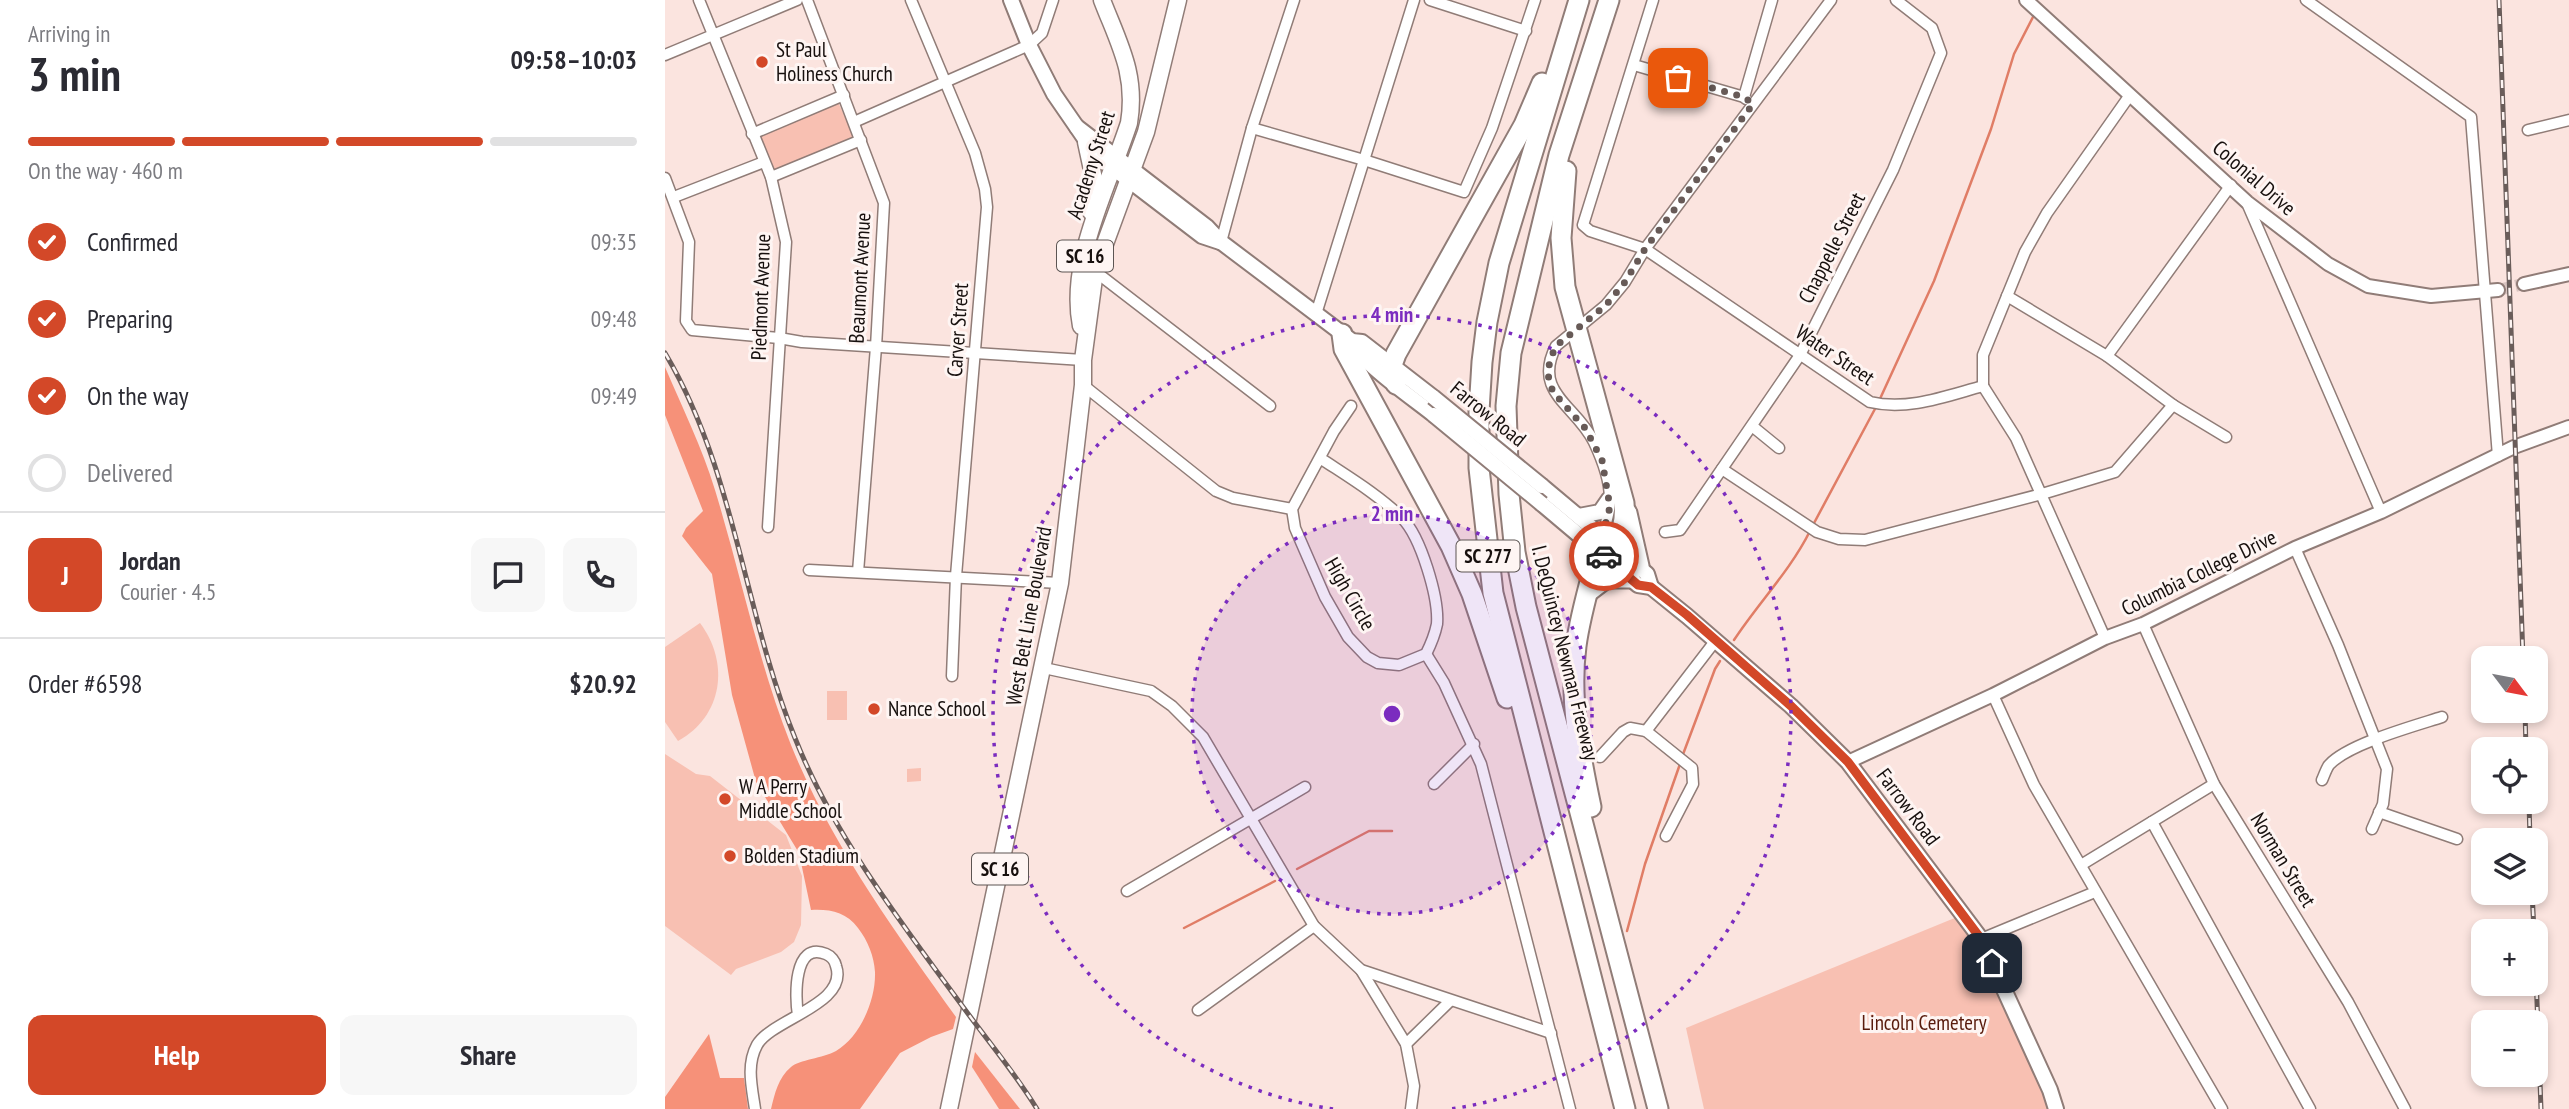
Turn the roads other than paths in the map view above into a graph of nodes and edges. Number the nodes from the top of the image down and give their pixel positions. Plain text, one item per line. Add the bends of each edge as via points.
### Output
1 (699, 0) edge
2 (797, 0) edge
3 (807, 0) edge
4 (911, 0) edge
5 (1011, 0) edge
6 (1053, 0) edge
7 (1102, 0) edge
8 (1178, 0) edge
9 (1294, 0) edge
10 (1414, 0) edge
11 (1430, 0) edge
12 (1535, 0) edge
13 (1572, 0) edge
14 (1579, 0) edge
15 (1609, 0) edge
16 (1653, 0) edge
17 (1772, 0) edge
18 (1831, 0) edge
19 (1896, 0) edge
20 (2306, 0) edge
21 (2028, 2) edge
22 (1526, 31) junction
23 (713, 35) junction
24 (1029, 45) junction
25 (665, 55) edge
26 (1634, 65) junction
27 (1131, 78) junction
28 (946, 82) junction
29 (1158, 82) junction
30 (1582, 82) junction
31 (2130, 94) junction
32 (844, 95) junction
33 (1744, 97) junction
34 (1753, 104) junction
35 (2569, 120) edge
36 (854, 122) junction
37 (1077, 127) junction
38 (1252, 128) junction
39 (2529, 130) dead end
40 (752, 134) junction
41 (861, 140) junction
42 (1086, 142) junction
43 (1364, 160) junction
44 (764, 162) junction
45 (1115, 163) junction
46 (1129, 176) junction
47 (771, 177) junction
48 (665, 178) edge
49 (2231, 185) junction
50 (674, 197) junction
51 (2247, 202) junction
52 (1091, 228) junction
53 (1221, 242) junction
54 (1645, 249) junction
55 (1090, 267) junction
56 (2569, 274) edge
57 (2524, 284) tunnel mouth
58 (2492, 291) junction
59 (2007, 296) junction
60 (1316, 314) junction
61 (1577, 329) junction
62 (1347, 337) junction
63 (779, 338) junction
64 (876, 348) junction
65 (1084, 353) junction
66 (976, 355) junction
67 (1800, 355) junction
68 (2107, 356) junction
69 (1399, 376) junction
70 (1083, 385) junction
71 (1983, 386) junction
72 (2173, 405) junction
73 (1270, 406) dead end
74 (1351, 406) dead end
75 (1386, 424) junction
76 (1752, 426) junction
77 (2569, 426) edge
78 (2225, 437) dead end
79 (1779, 448) dead end
80 (2498, 456) junction
81 (1320, 458) junction
82 (1722, 469) junction
83 (2042, 494) junction
84 (1617, 501) junction
85 (1292, 509) junction
86 (2381, 512) junction
87 (1579, 516) junction
88 (768, 527) dead end
89 (1665, 532) dead end
90 (1604, 543) junction
91 (2295, 548) junction
92 (809, 570) dead end
93 (858, 572) junction
94 (1634, 572) junction
95 (956, 576) junction
96 (1060, 583) junction
97 (1589, 591) junction
98 (2143, 624) junction
99 (2105, 638) junction
100 (1716, 640) junction
101 (1426, 654) junction
102 (1044, 668) junction
103 (952, 676) dead end
104 (1993, 695) junction
105 (2442, 717) dead end
106 (1646, 731) junction
107 (2377, 740) junction
108 (1474, 744) junction
109 (1600, 757) dead end
110 (1848, 762) junction
111 (2322, 780) dead end
112 (1434, 784) dead end
113 (2214, 784) junction
114 (1305, 787) dead end
115 (2379, 812) junction
116 (1251, 817) junction
117 (2152, 822) junction
118 (2372, 829) dead end
119 (1666, 836) dead end
120 (2457, 839) dead end
121 (2081, 865) junction
122 (1127, 891) dead end
123 (2095, 892) junction
124 (1570, 900) junction
125 (1607, 915) junction
126 (1314, 926) junction
127 (1981, 939) junction
128 (1361, 970) junction
129 (1450, 1001) junction
130 (1198, 1010) dead end
131 (798, 1015) junction
132 (1551, 1033) junction
133 (1406, 1044) junction
134 (755, 1109) edge
135 (949, 1109) edge
136 (1411, 1109) edge
137 (1570, 1109) edge
138 (1625, 1109) edge
139 (1658, 1109) edge
140 (2056, 1109) edge
141 (2222, 1109) edge
142 (2310, 1109) edge
143 (2405, 1109) edge

1 - 23 street, Piedmont Avenue
2 - 23 street
3 - 32 street, Beaumont Avenue
4 - 28 street, Carver Street
5 - 24 main road, Farrow Road
6 - 24 street via 1042,33
7 - 27 main road, Academy Street / SC 16
8 - 29 main road, SC 16
9 - 38 street
10 - 43 street
11 - 22 street
12 - 22 street
13 - 69 highway via 1524,125 1422,306
14 - 124 highway, SC 277 via 1499,263 1487,322 1479,411 1483,520 1493,593
15 - 30 highway, I. DeQuincey Newman Freeway / SC 277
16 - 26 street
17 - 33 street
18 - 34 street
19 - 67 street, Chappelle Street via 1932,29 1941,53 1893,170
20 - 58 street via 2471,117
21 - 31 street, Colonial Drive
22 - 43 street via 1464,192
23 - 25 street
23 - 40 street, Piedmont Avenue
24 - 28 street
24 - 37 main road, Farrow Road
26 - 33 street
26 - 54 street, Water Street via 1583,225
27 - 29 main road
27 - 45 main road, Academy Street / SC 16 via 1129,123
28 - 36 street
28 - 66 street, Carver Street via 975,153 987,207
29 - 46 main road, West Belt Line Boulevard / SC 16
30 - 61 highway via 1561,238 1565,287
30 - 125 highway, I. DeQuincey Newman Freeway / SC 277 via 1559,155 1511,354 1506,406 1508,481 1526,607
31 - 49 street, Colonial Drive
31 - 59 street via 2047,212
32 - 36 street, Beaumont Avenue
32 - 40 street
33 - 34 street
34 - 54 street
35 - 39 street
36 - 41 street, Beaumont Avenue
37 - 42 main road, Farrow Road
37 - 45 main road, Farrow Road
38 - 43 street
38 - 53 street
40 - 44 street, Piedmont Avenue
41 - 47 street
41 - 64 street, Beaumont Avenue via 884,203
42 - 45 main road, Farrow Road via 1095,155
42 - 52 main road via 1094,179
43 - 60 street
44 - 47 street, Piedmont Avenue
44 - 50 street
45 - 46 main road, Farrow Road
45 - 52 main road, Academy Street / SC 16
46 - 53 main road, Farrow Road via 1202,236
46 - 55 main road, West Belt Line Boulevard / SC 16
47 - 63 street, Piedmont Avenue via 786,242
48 - 50 street
49 - 51 street, Colonial Drive
49 - 68 street
50 - 63 street via 689,242 685,321 692,330
51 - 58 street, Colonial Drive via 2328,264 2368,286 2431,296
51 - 86 street
52 - 55 main road, Academy Street / SC 16
53 - 60 main road, Farrow Road
54 - 61 street via 1606,305
54 - 67 street, Water Street
55 - 65 main road, West Belt Line Boulevard / SC 16
55 - 73 street
56 - 57 street
58 - 80 street
59 - 68 street
59 - 71 street via 1983,355
60 - 62 main road, Farrow Road
61 - 84 highway
61 - 84 street via 1556,346 1548,369 1549,383 1593,440
62 - 69 main road, Farrow Road via 1363,342
62 - 75 highway via 1344,349
63 - 64 street
63 - 88 street, Piedmont Avenue
64 - 66 street
64 - 93 street, Beaumont Avenue
65 - 66 street
65 - 70 main road, West Belt Line Boulevard / SC 16
66 - 95 street, Carver Street
67 - 71 street, Water Street via 1870,402 1886,406 1910,405
67 - 76 street, Chappelle Street
68 - 72 street
69 - 75 highway via 1386,407
69 - 87 main road, Farrow Road, bridge via 1433,397
69 - 90 main road, Farrow Road, bridge via 1433,415 1542,504
70 - 85 street via 1216,491
70 - 96 main road, West Belt Line Boulevard / SC 16
71 - 83 street via 2016,438
72 - 78 street
72 - 83 street via 2115,472
74 - 81 street
75 - 124 highway via 1472,594
76 - 79 street
76 - 82 street, Chappelle Street
77 - 80 street, Columbia College Drive
80 - 86 street, Columbia College Drive
81 - 85 street
81 - 101 street via 1403,519 1417,542 1436,609 1437,624
82 - 83 street via 1817,532 1839,539 1865,540
82 - 89 street, Chappelle Street via 1680,530
83 - 99 street
84 - 87 main road via 1600,512
84 - 90 highway via 1622,529
84 - 94 highway
85 - 101 street, High Circle via 1313,573 1348,637 1378,663 1399,665
86 - 91 street, Columbia College Drive
87 - 90 main road, Farrow Road
90 - 94 main road, Farrow Road
90 - 97 highway
91 - 98 street, Columbia College Drive
91 - 107 street
92 - 93 street
93 - 95 street
94 - 97 highway via 1607,578
94 - 100 main road, Farrow Road via 1647,574 1651,587
95 - 96 street
95 - 103 street, Carver Street
96 - 102 main road, West Belt Line Boulevard / SC 16
97 - 125 highway via 1576,648 1575,698
98 - 99 street, Columbia College Drive
98 - 113 street, Norman Street
99 - 104 street, Columbia College Drive
100 - 106 street
100 - 110 main road, Farrow Road
101 - 108 street
102 - 116 street via 1151,691 1172,706 1203,737
102 - 135 main road, West Belt Line Boulevard / SC 16
104 - 110 street, Columbia College Drive
104 - 121 street via 2033,785
105 - 107 street
106 - 109 street via 1630,728
106 - 119 street via 1692,768 1693,784
107 - 111 street via 2329,765
107 - 115 street via 2388,769
108 - 112 street
108 - 132 street
110 - 127 main road, Farrow Road
113 - 117 street
113 - 143 street, Norman Street via 2348,1002
114 - 116 street
115 - 118 street
115 - 120 street
116 - 122 street
116 - 126 street
117 - 121 street
117 - 142 street
121 - 123 street
123 - 127 street
123 - 141 street
124 - 138 highway, SC 277
125 - 139 highway, I. DeQuincey Newman Freeway / SC 277
126 - 128 street
126 - 130 street
127 - 140 main road, Farrow Road
128 - 129 street
128 - 133 street
129 - 132 street
129 - 133 street
131 - 131 street via 818,1004 834,985 837,970 827,954 811,955 799,968
131 - 134 street via 770,1031 757,1046 751,1070
132 - 137 street
133 - 136 street via 1414,1086

